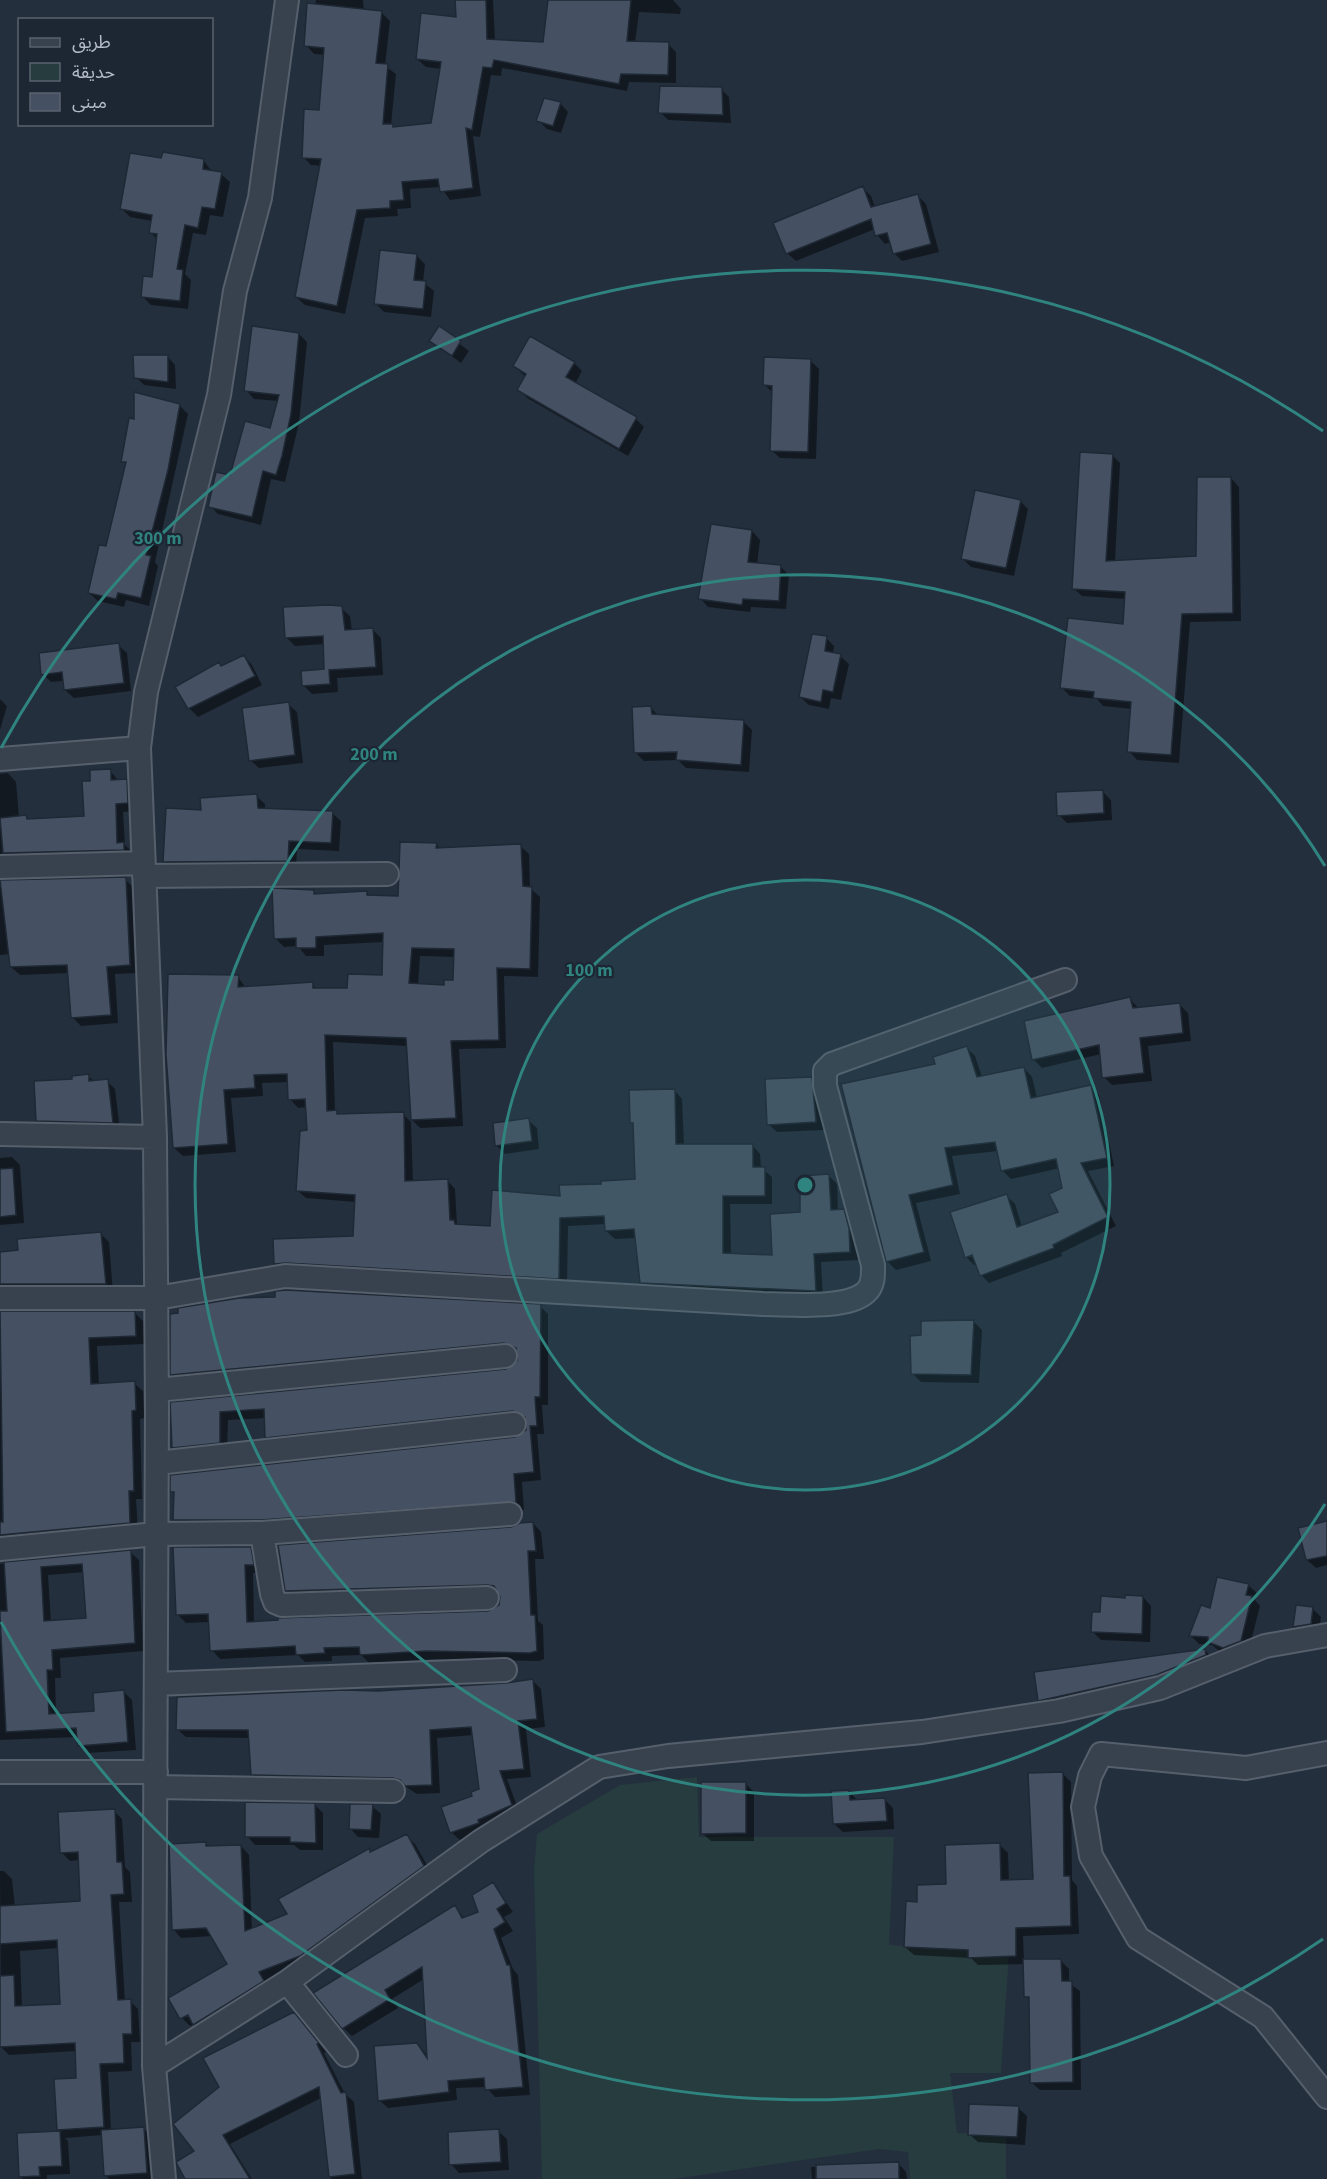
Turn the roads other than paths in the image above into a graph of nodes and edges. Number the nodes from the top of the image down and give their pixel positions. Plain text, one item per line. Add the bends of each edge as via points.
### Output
1 (287, 0) edge
2 (139, 748) junction
3 (0, 759) edge
4 (0, 867) edge
5 (144, 869) junction
6 (387, 874) dead end
7 (1065, 980) dead end
8 (0, 1134) edge
9 (155, 1137) junction
10 (0, 1298) edge
11 (157, 1298) junction
12 (505, 1356) dead end
13 (157, 1389) junction
14 (514, 1424) dead end
15 (157, 1463) junction
16 (510, 1514) dead end
17 (262, 1533) junction
18 (156, 1534) junction
19 (0, 1549) edge
20 (487, 1598) dead end
21 (1327, 1635) edge
22 (505, 1670) dead end
23 (156, 1684) junction
24 (1327, 1753) edge
25 (0, 1772) edge
26 (156, 1779) junction
27 (393, 1791) dead end
28 (287, 1982) junction
29 (346, 2055) dead end
30 (154, 2066) junction
31 (1327, 2097) edge
32 (164, 2179) edge

1 - 2 street via 260,198 235,291 219,395 146,692
2 - 3 street
2 - 5 street
4 - 5 street
5 - 6 street
5 - 9 street
7 - 11 street via 832,1064 825,1071 825,1086 873,1265 874,1278 859,1297 819,1305 763,1304 285,1276
8 - 9 street
9 - 11 street
10 - 11 street
11 - 13 street
12 - 13 street
13 - 15 street
14 - 15 street
15 - 18 street
16 - 17 street
17 - 18 street
17 - 20 street via 272,1594 275,1602 282,1605
18 - 19 street
18 - 23 street
21 - 28 street via 1265,1646 1160,1688 1059,1711 922,1732 668,1756 599,1767 481,1841
22 - 23 street
23 - 26 street
24 - 31 street via 1246,1768 1101,1754 1090,1776 1083,1807 1091,1856 1138,1938 1263,2018
25 - 26 street
26 - 27 street
26 - 30 street
28 - 29 street
28 - 30 street
30 - 32 street

